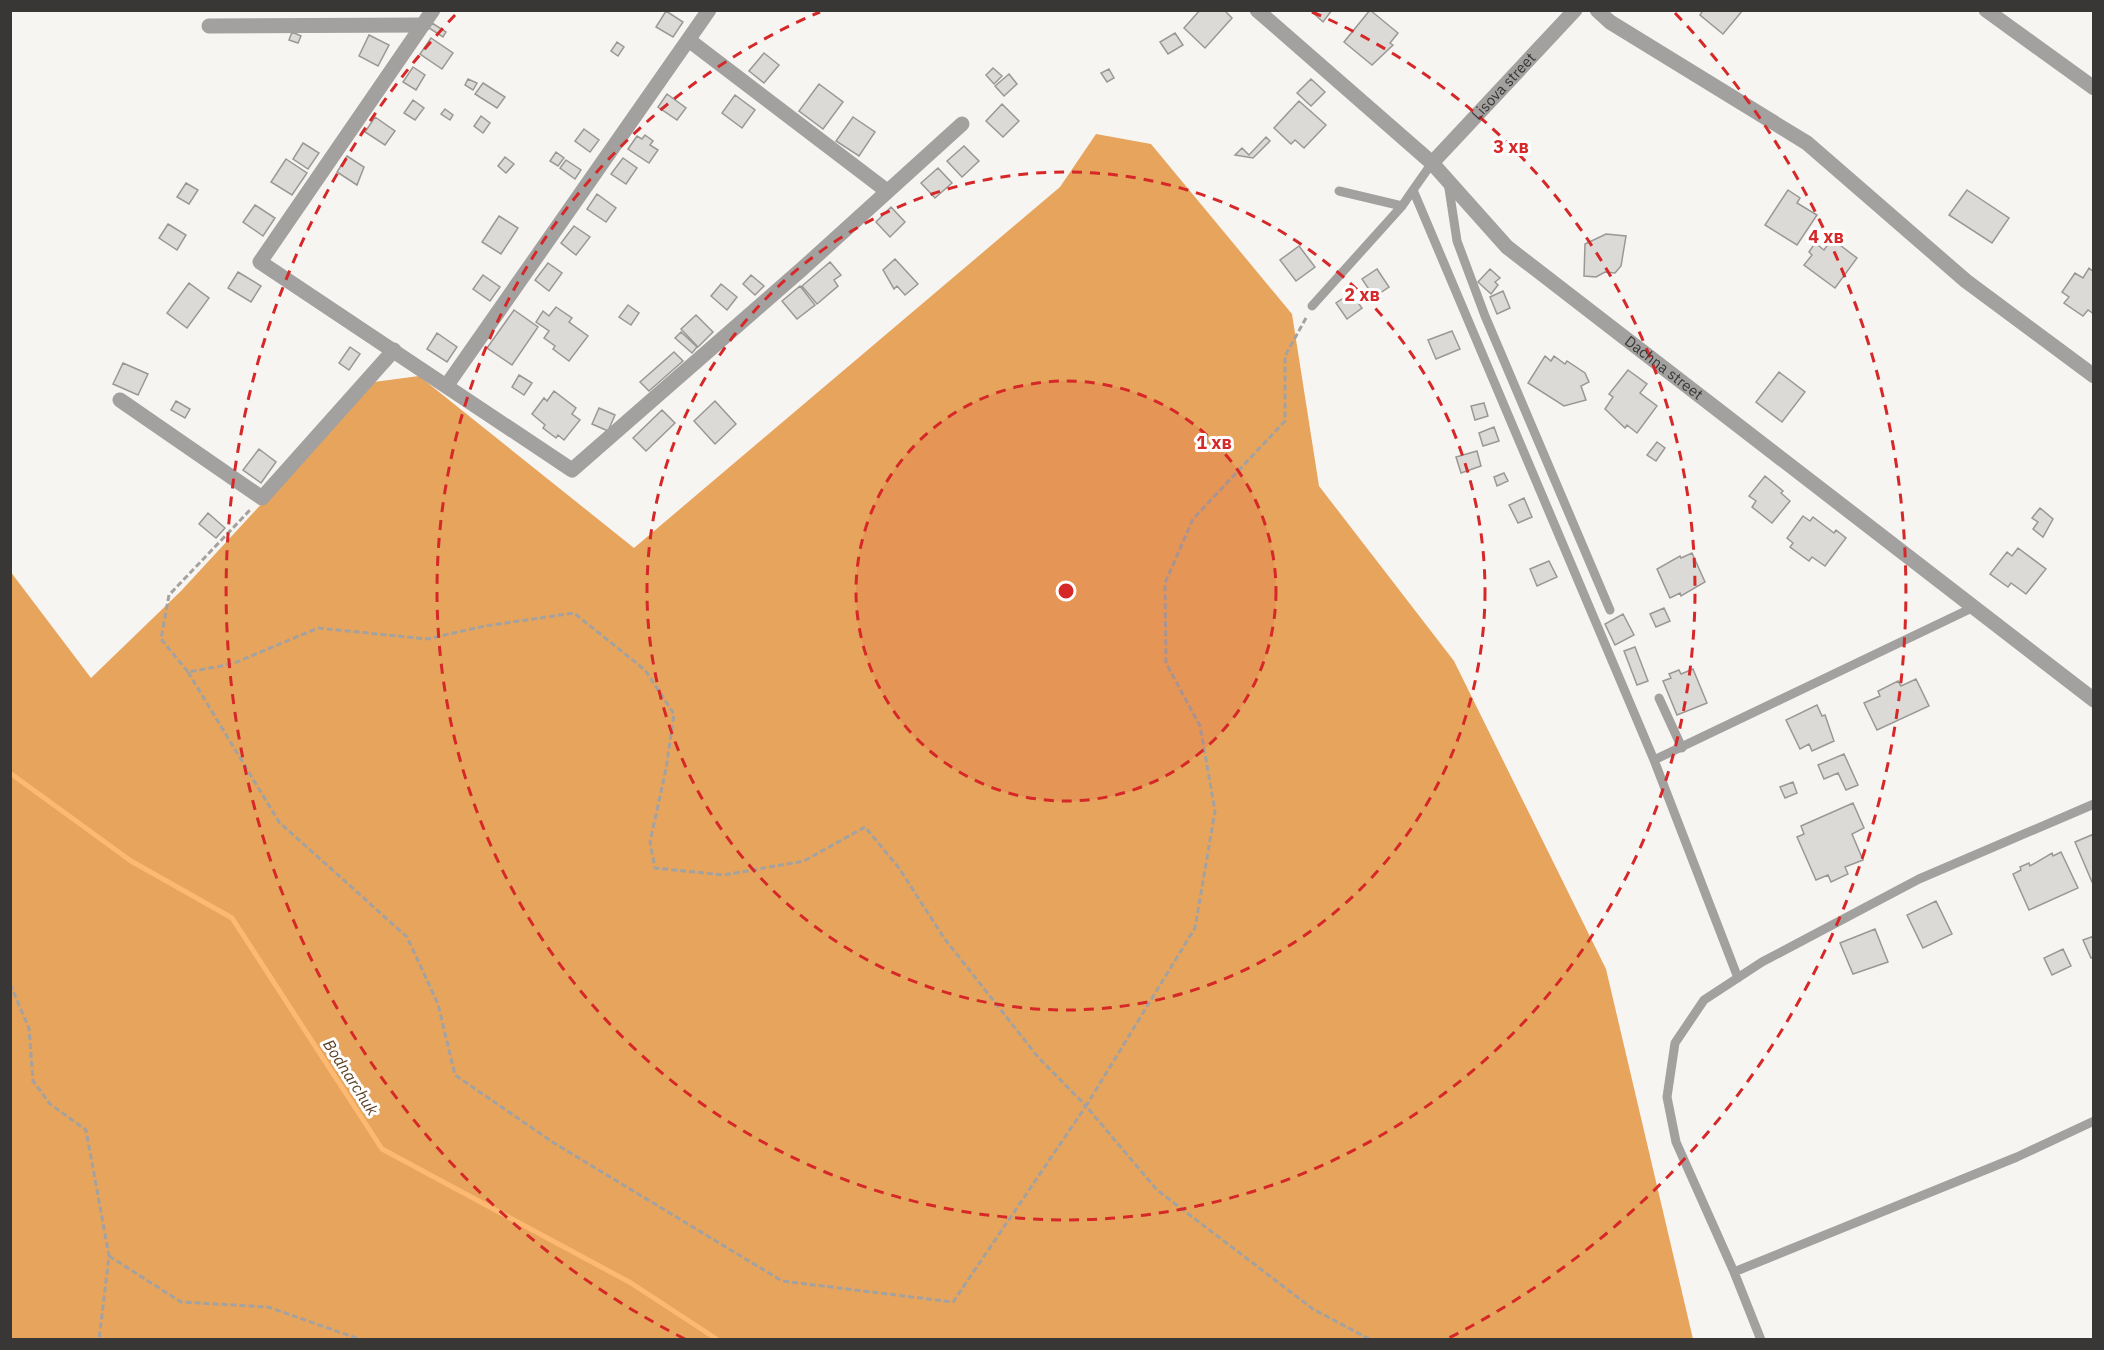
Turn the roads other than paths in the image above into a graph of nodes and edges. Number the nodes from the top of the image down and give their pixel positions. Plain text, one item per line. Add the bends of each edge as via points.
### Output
1 (433, 10) edge
2 (709, 10) edge
3 (1257, 10) edge
4 (1575, 10) edge
5 (1597, 10) edge
6 (1986, 10) edge
7 (423, 25) junction
8 (210, 26) dead end
9 (690, 40) junction
10 (2094, 88) edge
11 (962, 124) dead end
12 (1432, 163) junction
13 (1447, 180) junction
14 (1413, 190) junction
15 (887, 191) junction
16 (1339, 191) dead end
17 (1402, 206) junction
18 (1312, 306) road end
19 (394, 350) junction
20 (2094, 376) edge
21 (447, 385) junction
22 (120, 400) dead end
23 (1974, 607) junction
24 (1610, 610) dead end
25 (1659, 698) dead end
26 (2094, 700) edge
27 (1682, 748) junction
28 (1654, 760) junction
29 (2094, 804) edge
30 (1738, 978) junction
31 (2094, 1121) edge
32 (1734, 1272) junction
33 (1761, 1340) edge

1 - 7 street
2 - 9 street
3 - 12 street, Dachna street
4 - 12 street, Lisova street
5 - 20 street via 1610,22 1807,143 1966,281
6 - 10 street
7 - 8 street
7 - 19 street via 260,262
9 - 15 street
9 - 21 street
11 - 15 street
12 - 13 street, Dachna street
12 - 14 lane
13 - 23 street, Dachna street via 1507,247
13 - 24 lane via 1457,241 1481,306
14 - 17 lane
14 - 28 lane
15 - 21 street via 572,470
16 - 17 lane
17 - 18 lane
19 - 21 street
19 - 22 street via 262,498
23 - 26 street, Dachna street
23 - 27 lane
25 - 27 lane
27 - 28 lane
28 - 30 lane
29 - 30 lane via 1919,879
30 - 32 lane via 1704,1000 1675,1043 1666,1097 1676,1142
31 - 32 lane via 2017,1157
32 - 33 lane

